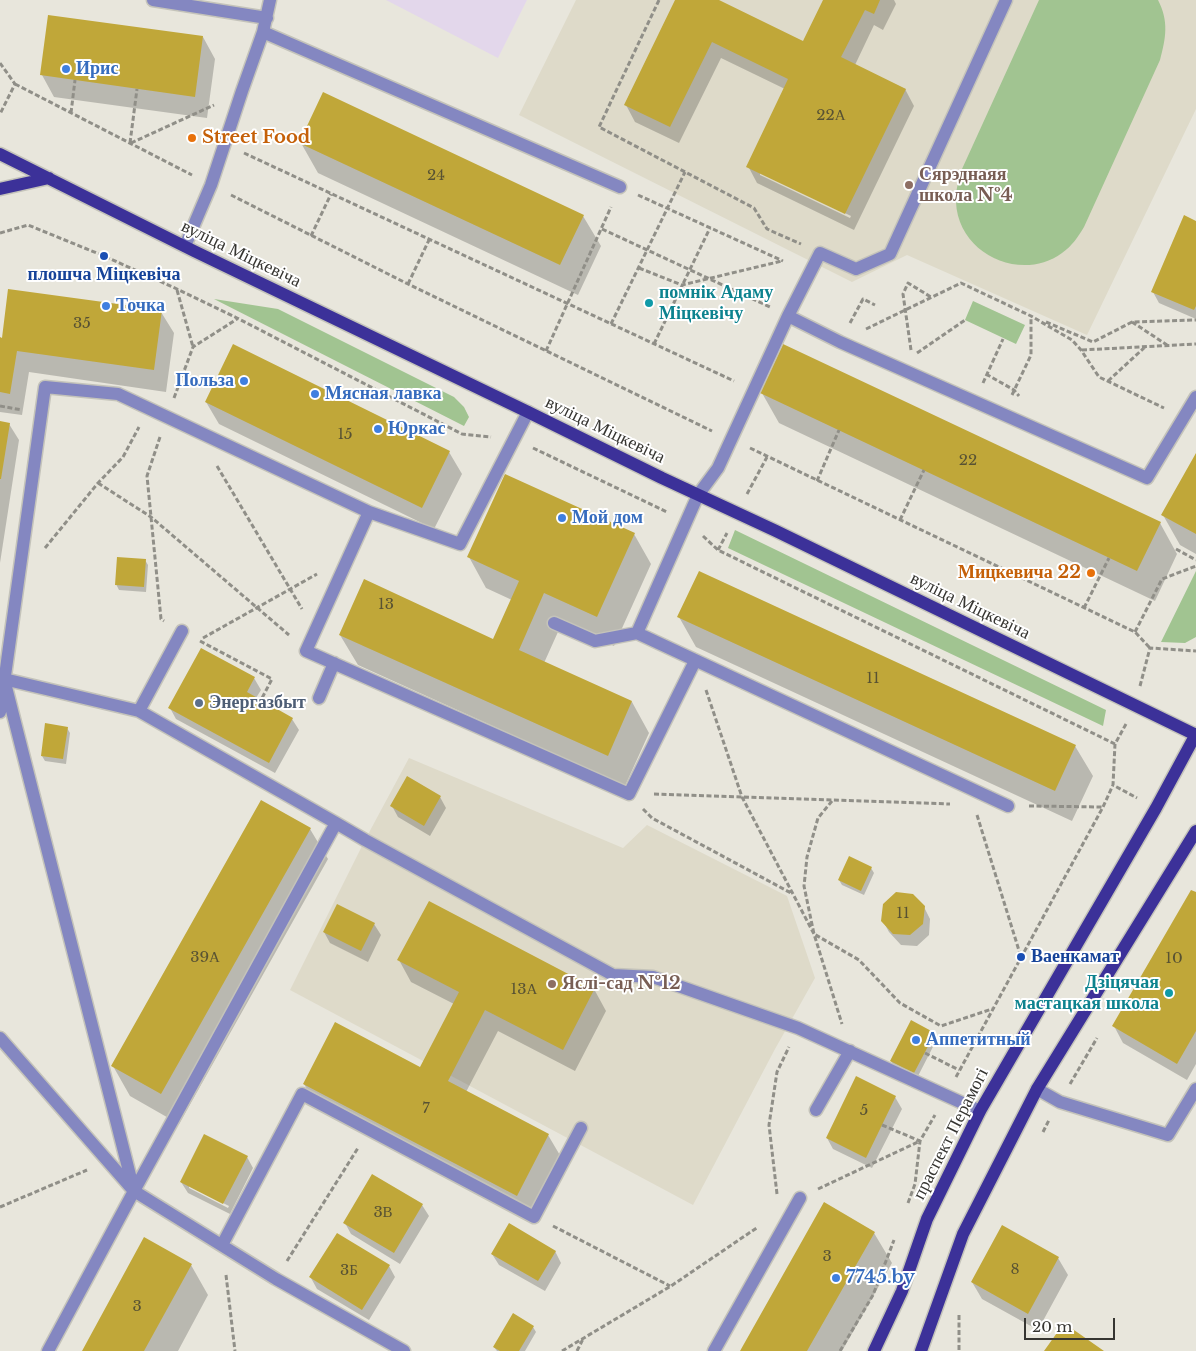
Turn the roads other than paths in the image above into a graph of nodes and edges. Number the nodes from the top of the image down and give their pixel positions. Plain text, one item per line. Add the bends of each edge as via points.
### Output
1 (153, 0) edge
2 (270, 0) edge
3 (1006, 0) edge
4 (266, 18) junction
5 (264, 32) junction
6 (0, 154) edge
7 (49, 178) junction
8 (620, 188) road end
9 (0, 190) edge
10 (185, 246) junction
11 (788, 316) junction
12 (1196, 397) edge
13 (528, 412) junction
14 (698, 495) junction
15 (369, 512) junction
16 (554, 623) dead end
17 (182, 631) road end
18 (637, 633) junction
19 (696, 661) junction
20 (334, 663) junction
21 (2, 678) edge
22 (319, 698) dead end
23 (139, 711) junction
24 (0, 712) edge
25 (1196, 734) edge
26 (1008, 806) road end
27 (336, 822) junction
28 (1196, 831) edge
29 (0, 1038) edge
30 (850, 1051) junction
31 (1037, 1089) junction
32 (1196, 1089) edge
33 (816, 1110) dead end
34 (980, 1111) junction
35 (581, 1128) dead end
36 (134, 1191) junction
37 (800, 1198) road end
38 (222, 1245) junction
39 (48, 1351) edge
40 (404, 1351) edge
41 (714, 1351) edge
42 (874, 1351) edge
43 (921, 1351) edge

1 - 4 lane
2 - 4 lane
3 - 11 lane via 890,254 856,270 820,253
4 - 5 lane
5 - 8 lane
5 - 10 lane via 212,185
6 - 7 main road, вуліца Міцкевіча
7 - 9 main road
7 - 10 main road, вуліца Міцкевіча
10 - 13 main road, вуліца Міцкевіча
11 - 12 lane via 1147,478
11 - 14 lane via 718,468
13 - 14 main road, вуліца Міцкевіча
13 - 15 lane via 460,544
14 - 18 lane
14 - 25 main road, вуліца Міцкевіча
15 - 20 lane via 306,651
15 - 21 lane via 118,394 45,387
16 - 18 lane via 595,641
17 - 23 lane
18 - 19 lane
19 - 20 lane via 629,794
19 - 26 lane
20 - 22 lane
21 - 23 lane
21 - 24 lane
21 - 36 lane
23 - 27 lane
25 - 34 main road, праспект Перамогі
27 - 30 lane via 613,975 653,977 798,1028
27 - 36 lane
28 - 31 main road
29 - 36 lane
30 - 33 lane
30 - 34 lane
31 - 32 lane via 1060,1102 1168,1135
31 - 43 main road via 963,1234
34 - 42 main road, праспект Перамогі via 927,1219 902,1291
35 - 38 lane via 534,1216 302,1094
36 - 38 lane
36 - 39 lane
37 - 41 lane
38 - 40 lane

